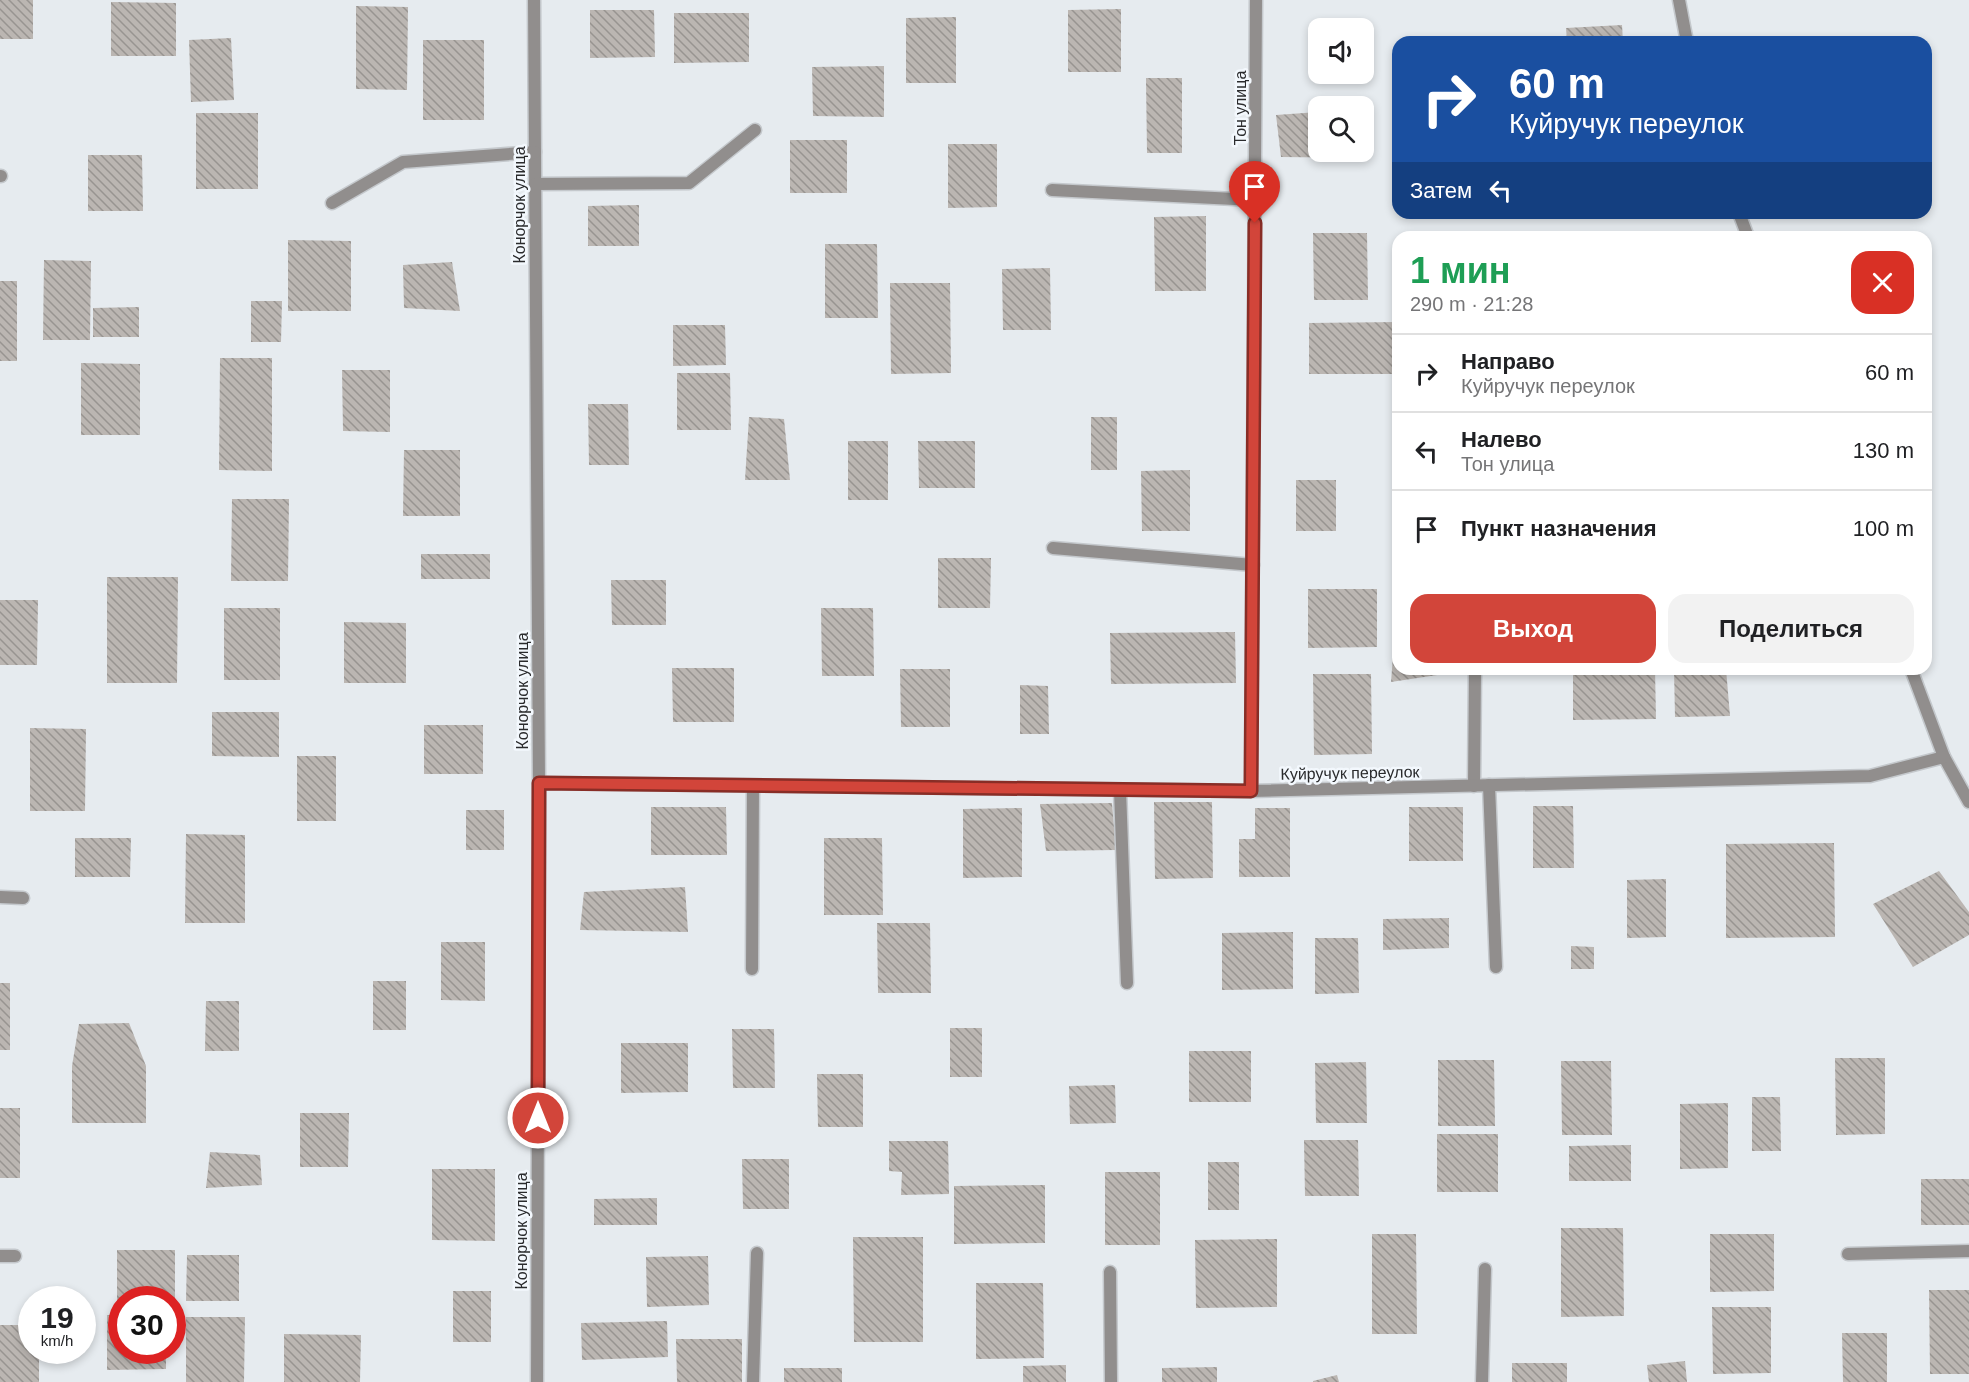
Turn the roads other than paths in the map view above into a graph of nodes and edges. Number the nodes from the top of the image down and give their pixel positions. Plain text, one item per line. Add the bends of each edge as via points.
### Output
1 (534, 0) edge
2 (1256, 0) edge
3 (1678, 0) edge
4 (1686, 36) edge
5 (755, 130) dead end
6 (535, 152) junction
7 (536, 184) junction
8 (1052, 190) dead end
9 (1255, 201) junction
10 (332, 204) dead end
11 (1053, 548) dead end
12 (1253, 565) junction
13 (1474, 675) edge
14 (1913, 675) edge
15 (1944, 757) junction
16 (539, 783) junction
17 (1489, 785) junction
18 (753, 786) junction
19 (1474, 786) junction
20 (1120, 790) junction
21 (1251, 791) junction
22 (1969, 802) edge
23 (0, 897) edge
24 (23, 898) dead end
25 (1496, 967) dead end
26 (752, 969) dead end
27 (1127, 983) dead end
28 (1969, 1251) edge
29 (757, 1253) dead end
30 (1848, 1254) dead end
31 (0, 1256) edge
32 (15, 1256) dead end
33 (1485, 1269) dead end
34 (1110, 1272) dead end
35 (537, 1382) edge
36 (753, 1382) edge
37 (1110, 1382) edge
38 (1482, 1382) edge

1 - 6 street, Конорчок улица
2 - 9 street, Тон улица
3 - 4 street
5 - 7 street via 689,183
6 - 7 street, Конорчок улица
6 - 10 street via 403,162
7 - 16 street, Конорчок улица
8 - 9 street
9 - 12 street, Тон улица
11 - 12 street
12 - 21 street, Тон улица
13 - 19 street
14 - 15 street
15 - 17 street, Куйручук переулок via 1870,776
15 - 22 street
16 - 18 street, Куйручук переулок
16 - 35 street, Конорчок улица
17 - 19 street, Куйручук переулок
17 - 25 street
18 - 20 street, Куйручук переулок
18 - 26 street
19 - 21 street, Куйручук переулок
20 - 21 street, Куйручук переулок
20 - 27 street
23 - 24 street
28 - 30 street
29 - 36 street
31 - 32 street
33 - 38 street
34 - 37 street

